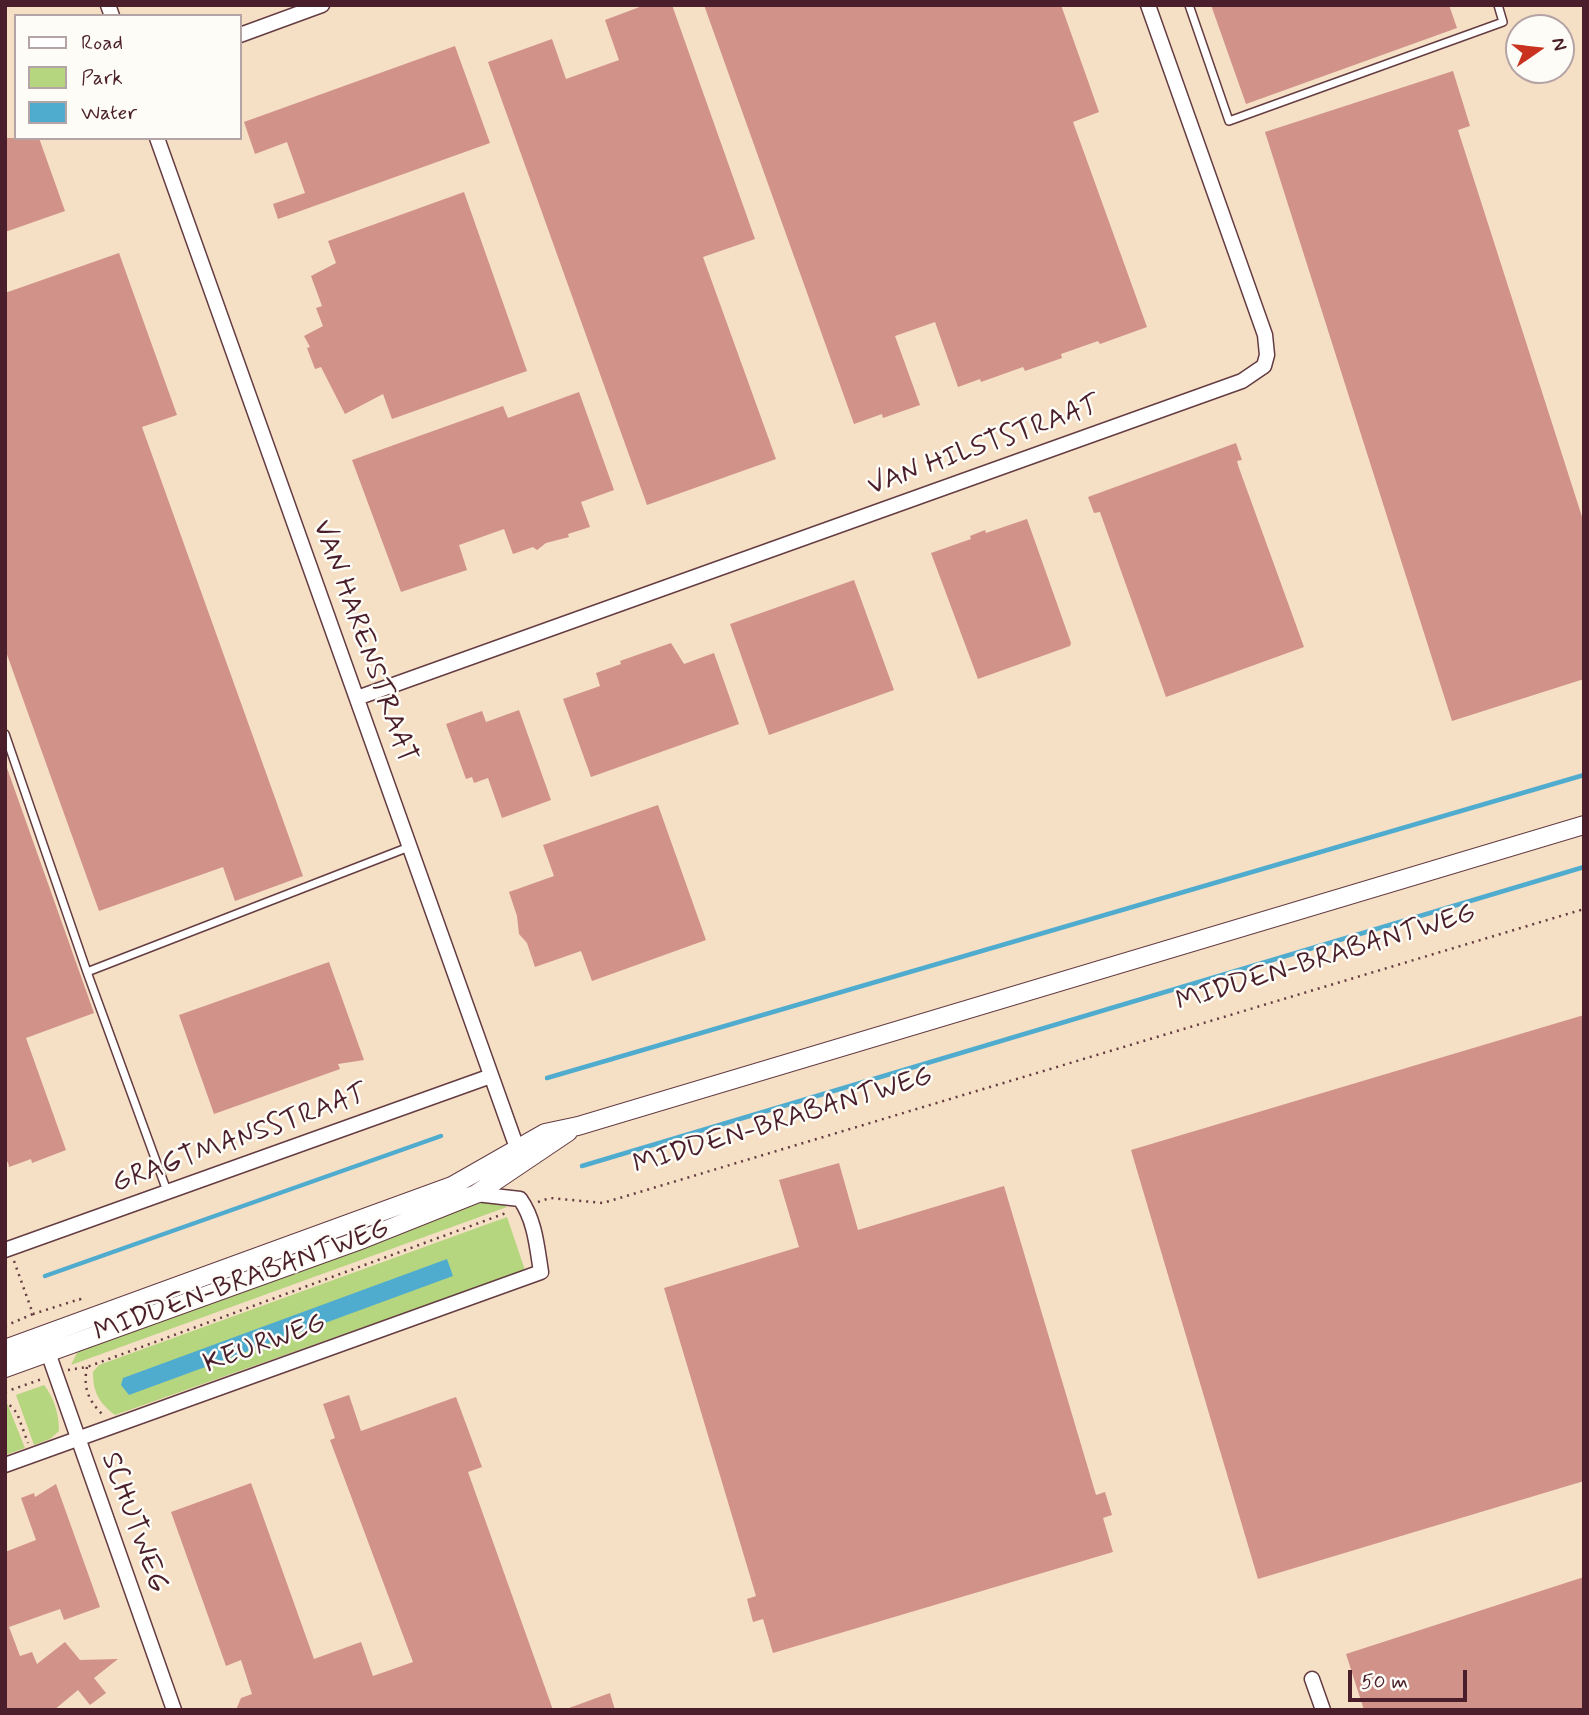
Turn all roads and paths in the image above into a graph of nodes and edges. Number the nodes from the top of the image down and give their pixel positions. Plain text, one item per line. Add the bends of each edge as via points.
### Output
1 (322, 5) edge
2 (1147, 5) edge
3 (1189, 5) edge
4 (1498, 5) edge
5 (242, 34) edge
6 (158, 140) edge
7 (357, 698) junction
8 (5, 734) edge
9 (1584, 825) edge
10 (410, 847) junction
11 (1584, 909) edge
12 (87, 972) junction
13 (491, 1076) junction
14 (520, 1154) junction
15 (167, 1191) junction
16 (476, 1194) junction
17 (525, 1206) junction
18 (8, 1249) edge
19 (33, 1314) junction
20 (89, 1318) junction
21 (5, 1326) edge
22 (45, 1344) junction
23 (5, 1349) edge
24 (5, 1367) edge
25 (87, 1367) junction
26 (55, 1374) junction
27 (5, 1392) edge
28 (5, 1400) edge
29 (114, 1426) junction
30 (77, 1439) junction
31 (32, 1455) junction
32 (5, 1465) edge
33 (1312, 1679) dead end
34 (174, 1710) edge
35 (1323, 1710) edge

1 - 5 street
2 - 7 street, VAN HILSTSTRAAT via 1265,335 1264,366 1242,380
3 - 4 lane via 1229,121 1503,22
6 - 7 street, VAN HARENSTRAAT
7 - 10 street, VAN HARENSTRAAT
8 - 12 lane
9 - 14 street, MIDDEN-BRABANTWEG via 578,1126
10 - 12 lane
10 - 13 street, VAN HARENSTRAAT
11 - 17 path, MIDDEN-BRABANTWEG via 603,1203 550,1198
12 - 15 lane
13 - 14 street, VAN HARENSTRAAT
13 - 15 street, GRAGTMANSSTRAAT
14 - 16 street, MIDDEN-BRABANTWEG
14 - 20 street, MIDDEN-BRABANTWEG via 452,1186
15 - 18 street, GRAGTMANSSTRAAT
16 - 17 street via 520,1199
16 - 22 street, MIDDEN-BRABANTWEG via 351,1244
17 - 25 path, MIDDEN-BRABANTWEG
17 - 29 street, KEURWEG via 541,1272
18 - 19 path
19 - 20 path via 80,1299
19 - 21 path
20 - 22 street, MIDDEN-BRABANTWEG
22 - 23 street, MIDDEN-BRABANTWEG
22 - 24 street, MIDDEN-BRABANTWEG
22 - 26 street, SCHUTWEG
25 - 26 path, MIDDEN-BRABANTWEG
25 - 29 path via 88,1397
26 - 27 path, MIDDEN-BRABANTWEG
26 - 30 street, SCHUTWEG
28 - 31 path via 17,1413
29 - 30 street, KEURWEG
30 - 31 street, KEURWEG
30 - 34 street, SCHUTWEG
31 - 32 street, KEURWEG
33 - 35 street

